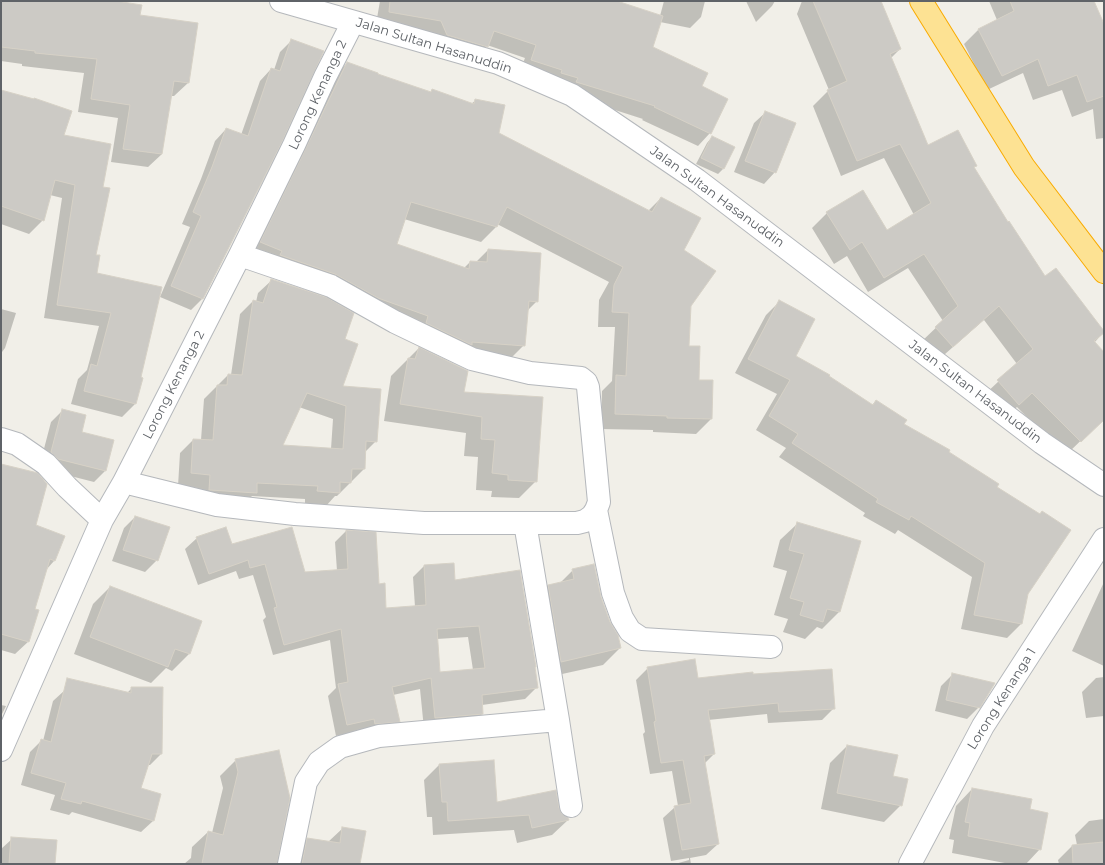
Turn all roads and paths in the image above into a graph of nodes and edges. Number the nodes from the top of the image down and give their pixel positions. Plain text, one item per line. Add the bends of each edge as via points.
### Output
1 (282, 1) edge
2 (921, 1) edge
3 (353, 22) junction
4 (240, 255) junction
5 (1104, 272) edge
6 (1, 439) edge
7 (124, 482) junction
8 (1104, 485) edge
9 (596, 510) junction
10 (102, 520) junction
11 (525, 523) junction
12 (1104, 539) edge
13 (772, 647) dead end
14 (558, 720) junction
15 (1, 750) edge
16 (571, 806) dead end
17 (290, 864) edge
18 (910, 864) edge

1 - 3 street, Jalan Sultan Hasanuddin
2 - 5 highway via 1024,167
3 - 4 street, Lorong Kenanga 2
3 - 8 street, Jalan Sultan Hasanuddin via 498,63 572,95 697,180 1042,443
4 - 7 street, Lorong Kenanga 2
4 - 9 street via 331,286 395,322 472,360 530,373 581,378 588,387 599,502
6 - 10 street via 17,444 46,464
7 - 10 street, Lorong Kenanga 2
7 - 11 street via 218,505 294,514 424,524
9 - 11 street via 592,516 578,523
9 - 13 street via 613,593 630,631 642,639
10 - 15 street, Lorong Kenanga 2
11 - 14 street
12 - 18 street, Lorong Kenanga 1 via 983,726
14 - 16 street
14 - 17 street via 379,736 340,747 320,762 306,782

